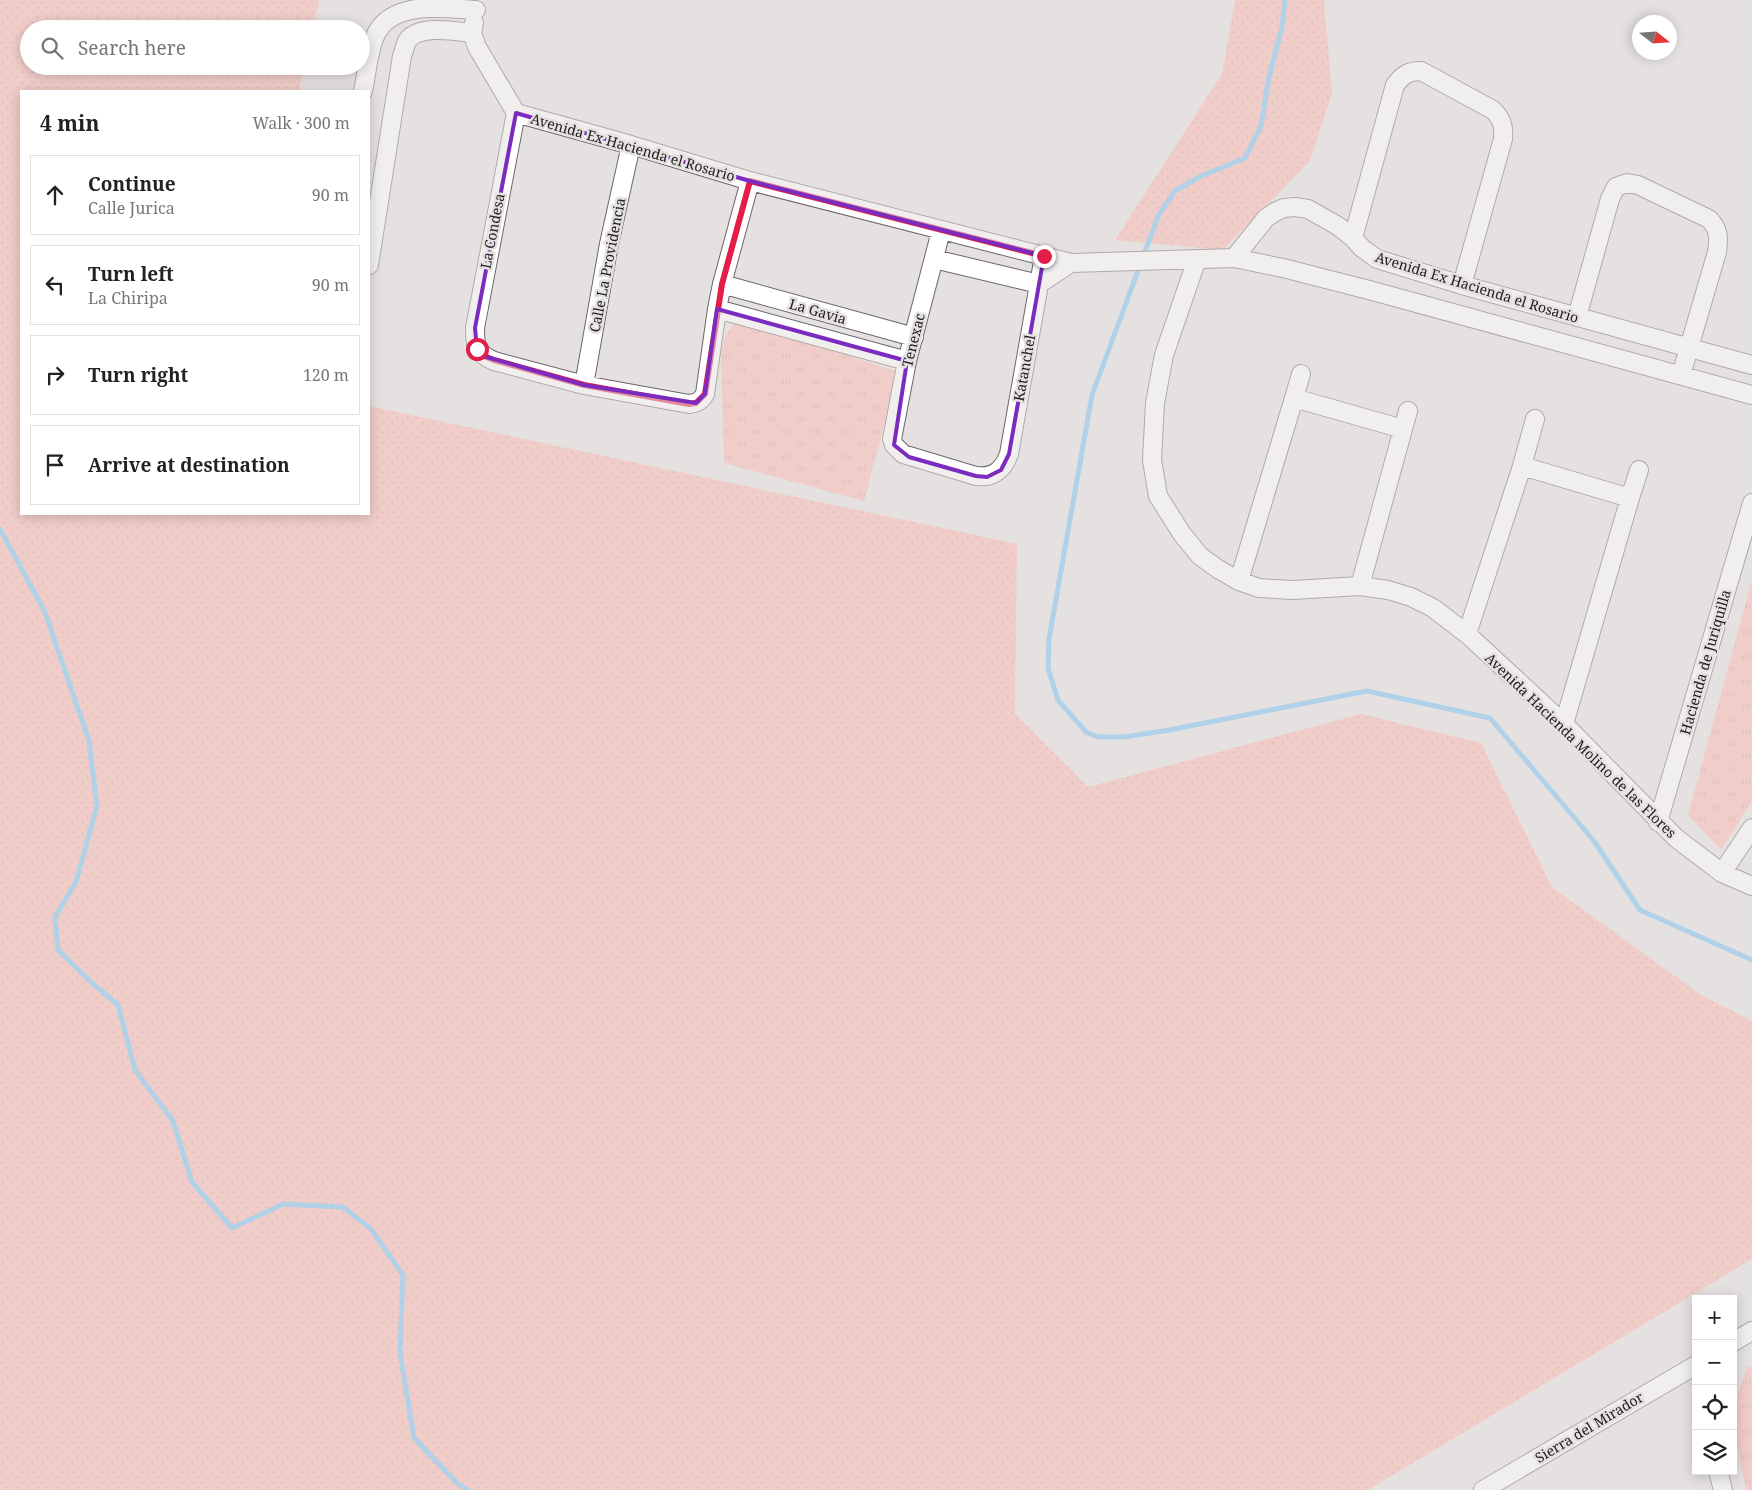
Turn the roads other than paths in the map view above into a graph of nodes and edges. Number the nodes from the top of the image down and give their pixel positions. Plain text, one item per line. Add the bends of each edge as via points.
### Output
1 (478, 5) edge
2 (416, 7) junction
3 (426, 30) junction
4 (472, 33) junction
5 (370, 60) edge
6 (367, 75) edge
7 (363, 90) edge
8 (516, 113) junction
9 (631, 145) junction
10 (750, 181) junction
11 (941, 231) junction
12 (1353, 238) junction
13 (1044, 256) junction
14 (1234, 258) junction
15 (370, 259) edge
16 (934, 259) junction
17 (1197, 259) junction
18 (1071, 263) junction
19 (722, 284) junction
20 (1040, 284) junction
21 (1462, 285) junction
22 (717, 309) junction
23 (1577, 317) junction
24 (914, 337) junction
25 (1689, 348) junction
26 (907, 361) junction
27 (1752, 365) edge
28 (1301, 374) dead end
29 (1681, 375) junction
30 (584, 385) junction
31 (1752, 395) edge
32 (1294, 398) junction
33 (1408, 411) dead end
34 (1536, 419) dead end
35 (1403, 429) junction
36 (897, 450) joint
37 (1522, 466) junction
38 (1639, 470) dead end
39 (1630, 498) junction
40 (1752, 503) edge
41 (1239, 581) junction
42 (1360, 586) junction
43 (1467, 634) junction
44 (1564, 724) junction
45 (1658, 822) junction
46 (1752, 828) edge
47 (1722, 873) junction
48 (1752, 886) edge
49 (1752, 1331) edge
50 (1736, 1340) edge
51 (1692, 1366) edge
52 (1483, 1490) edge

1 - 2 street
1 - 4 street
2 - 3 street
2 - 5 street via 397,12 385,22 376,33
3 - 4 street
3 - 15 street via 414,34 402,56
4 - 8 street via 484,61
6 - 7 street
8 - 9 street, Avenida Ex Hacienda el Rosario
8 - 30 street, La Condesa via 477,310 477,349 494,360
9 - 10 street, Avenida Ex Hacienda el Rosario
9 - 30 street, Calle La Providencia via 609,244
10 - 11 street, Avenida Ex Hacienda el Rosario
10 - 19 street
11 - 13 street, Avenida Ex Hacienda el Rosario
11 - 16 street, Tenexac
12 - 14 street, Avenida Ex Hacienda el Rosario via 1308,210 1284,208 1266,218
12 - 21 street, Avenida Ex Hacienda el Rosario via 1377,259
12 - 21 street via 1395,85 1411,71 1421,71 1493,110 1502,122 1503,139
13 - 18 street, Avenida Ex Hacienda el Rosario
13 - 20 street, Katanchel
14 - 17 street, Avenida Ex Hacienda el Rosario
14 - 29 street, Avenida Ex Hacienda el Rosario via 1360,288
16 - 20 street
16 - 24 street, Tenexac
17 - 18 street, Avenida Ex Hacienda el Rosario
17 - 41 street, Avenida Hacienda Molino de las Flores via 1170,334 1159,380 1152,436 1153,469 1158,496 1182,534 1200,556
18 - 20 street
19 - 22 street
19 - 24 street, La Gavia
20 - 36 street, Katanchel via 1006,463 994,475 976,476 909,457
21 - 23 street, Avenida Ex Hacienda el Rosario
22 - 26 street, La Gavia
22 - 30 street via 705,394 696,403
23 - 25 street, Avenida Ex Hacienda el Rosario
23 - 25 street via 1612,193 1622,183 1638,184 1709,219 1718,233 1717,252
24 - 26 street, Tenexac
25 - 27 street, Avenida Ex Hacienda el Rosario
25 - 29 street
26 - 36 street, Tenexac via 893,432
28 - 32 street
29 - 31 street, Avenida Ex Hacienda el Rosario
32 - 35 street
32 - 41 street
33 - 35 street
34 - 37 street
35 - 42 street
37 - 39 street
37 - 43 street
38 - 39 street
39 - 44 street
40 - 45 street, Hacienda de Juriquilla
41 - 42 street, Avenida Hacienda Molino de las Flores via 1276,590
42 - 43 street, Avenida Hacienda Molino de las Flores via 1411,597 1433,608
43 - 44 street, Avenida Hacienda Molino de las Flores
44 - 45 street, Avenida Hacienda Molino de las Flores
45 - 47 street, Avenida Hacienda Molino de las Flores
46 - 47 street
47 - 48 street, Avenida Hacienda Molino de las Flores
49 - 50 street
51 - 52 street, Sierra del Mirador

